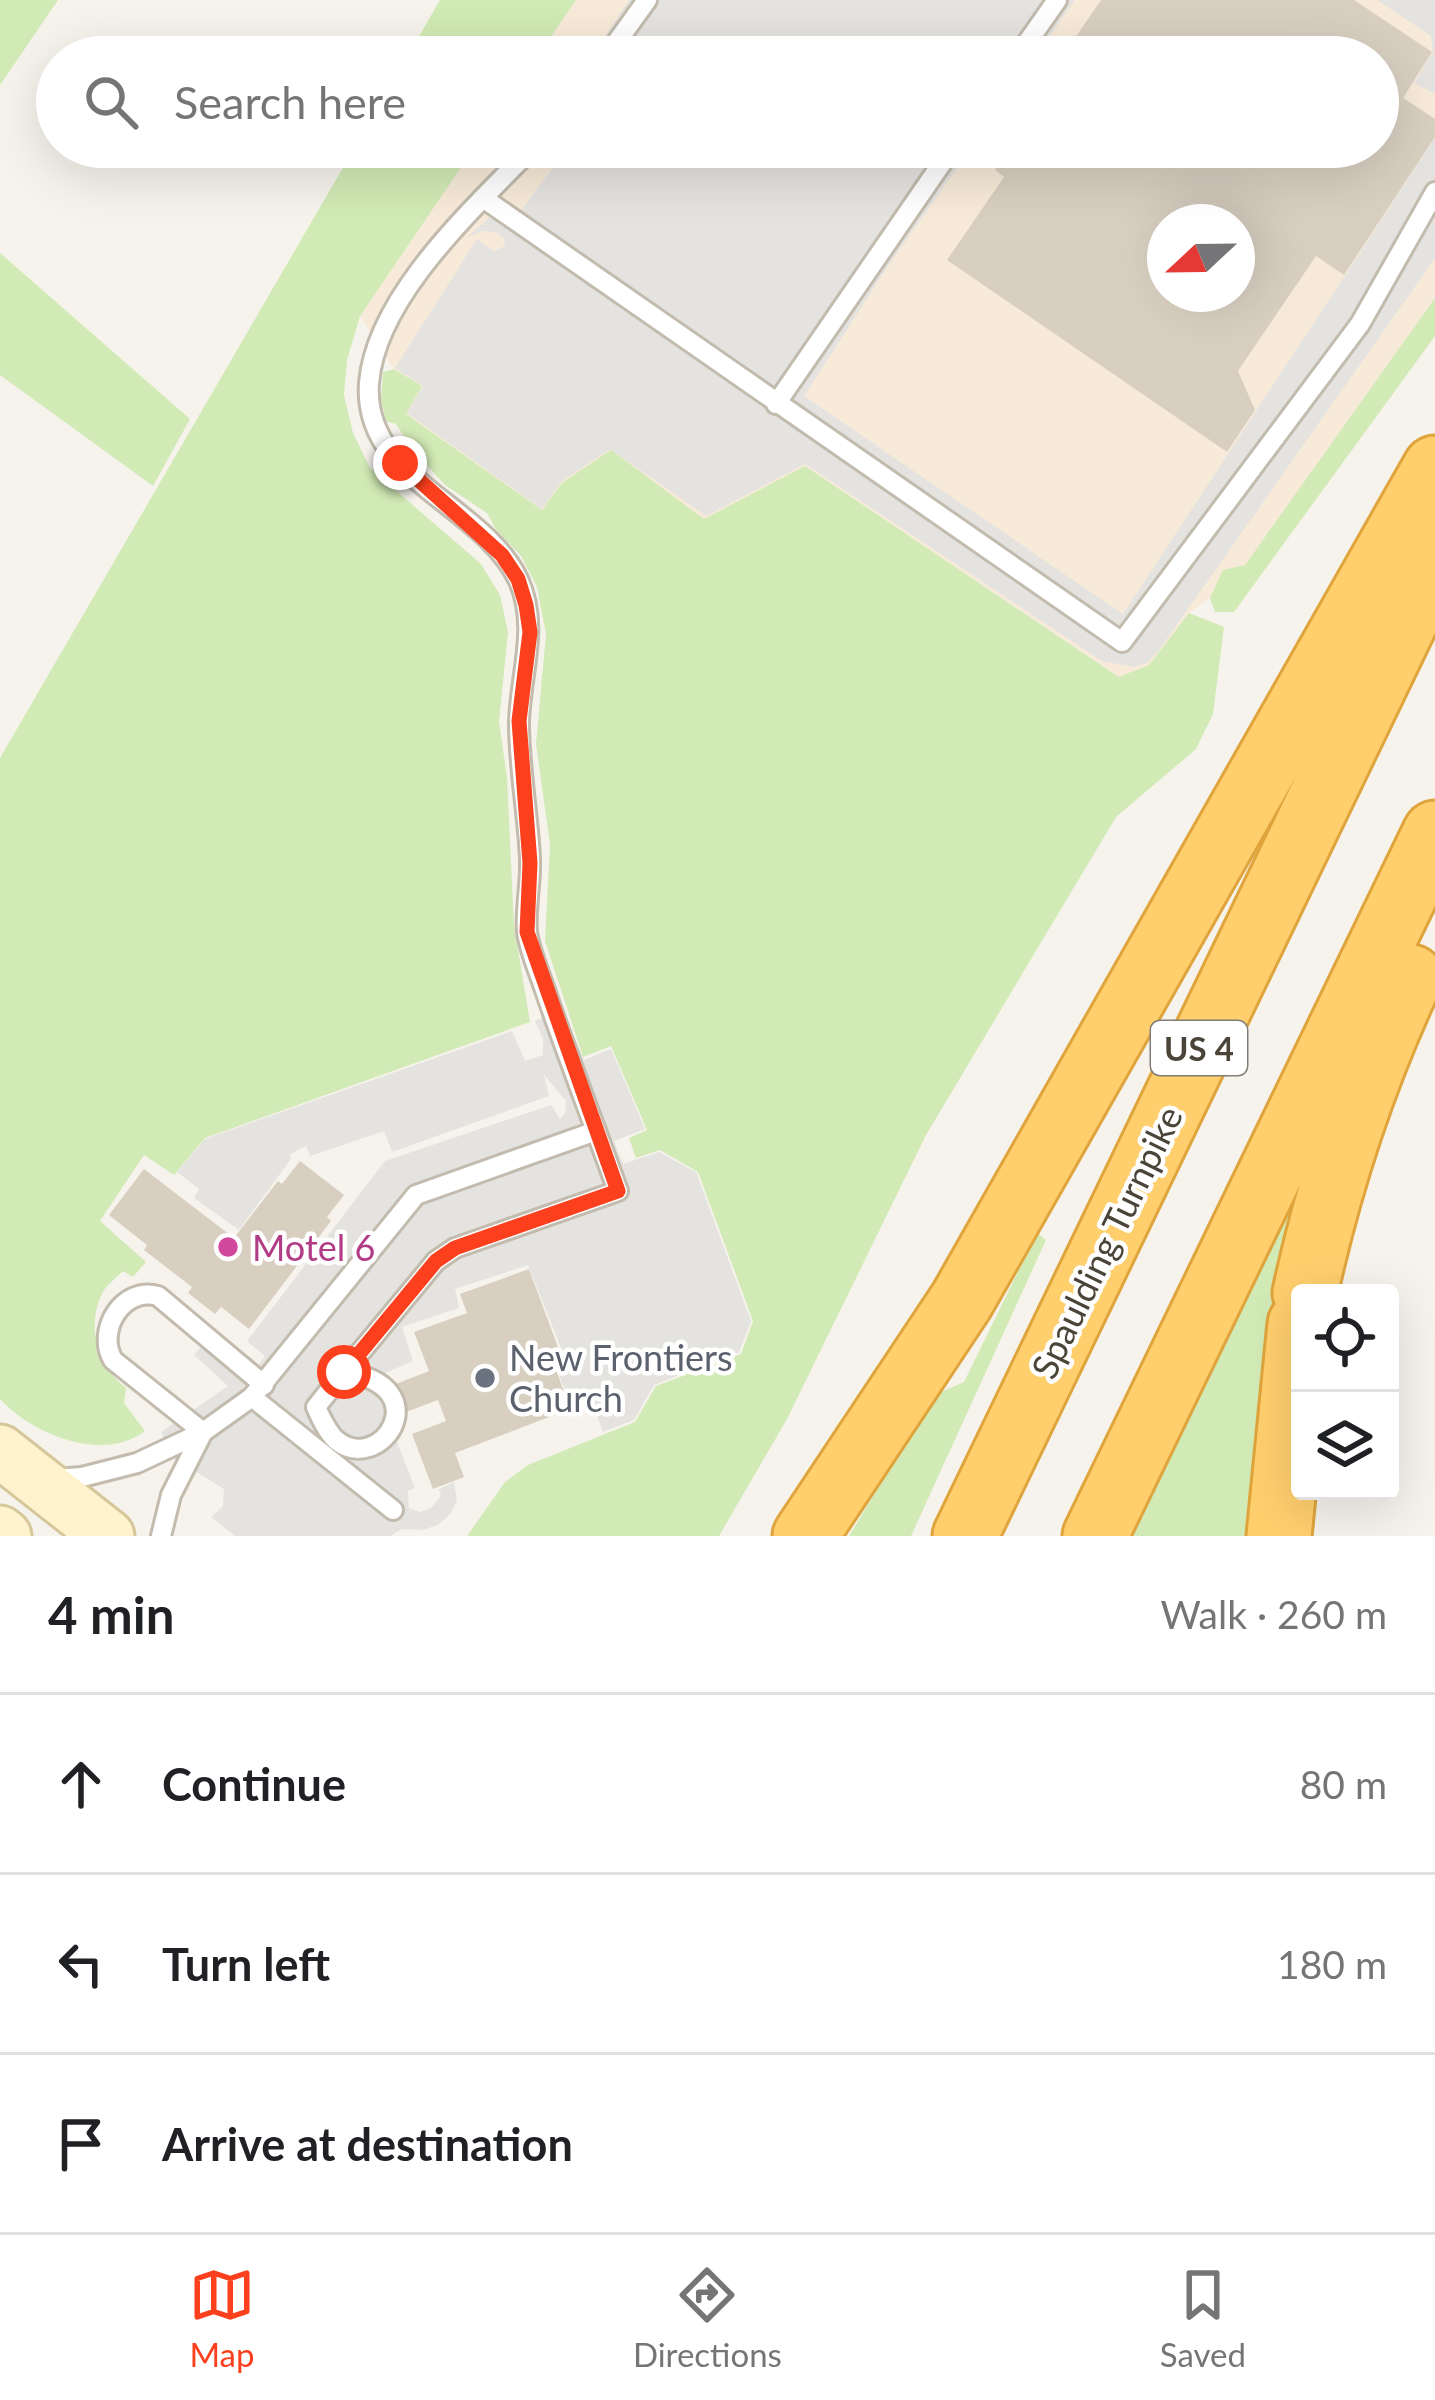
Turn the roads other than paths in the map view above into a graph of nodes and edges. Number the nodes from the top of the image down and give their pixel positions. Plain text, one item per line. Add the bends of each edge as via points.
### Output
1 (647, 0) edge
2 (1057, 0) edge
3 (621, 36) edge
4 (1032, 36) edge
5 (512, 168) edge
6 (939, 168) edge
7 (1435, 192) edge
8 (483, 198) junction
9 (776, 404) junction
10 (1435, 468) edge
11 (1435, 560) edge
12 (1435, 833) edge
13 (1435, 926) edge
14 (596, 1131) junction
15 (1307, 1284) edge
16 (344, 1372) junction
17 (258, 1391) junction
18 (1293, 1392) edge
19 (316, 1407) junction
20 (294, 1431) junction
21 (203, 1432) junction
22 (19, 1465) edge
23 (393, 1510) dead end
24 (108, 1536) edge
25 (161, 1536) edge
26 (805, 1536) edge
27 (965, 1536) edge
28 (1095, 1536) edge
29 (1279, 1536) edge

1 - 3 lane
2 - 4 lane
5 - 8 lane
6 - 9 lane
7 - 9 lane via 1360,324 1122,642
8 - 9 lane
8 - 14 lane via 386,320 373,355 369,413 400,463 518,579 530,632 519,721 527,932
10 - 26 highway via 962,1300
11 - 27 highway, Spaulding Turnpike / US 4
12 - 28 highway
13 - 15 highway via 1341,1151
14 - 16 lane via 618,1191 455,1248
14 - 17 lane via 416,1196
16 - 19 lane
16 - 19 lane via 389,1389 392,1431 379,1444 353,1449 337,1441
17 - 20 lane
17 - 21 lane
17 - 21 lane via 158,1296 127,1303 105,1334 113,1360
18 - 29 highway
19 - 20 lane
20 - 23 lane
21 - 22 lane via 105,1472
21 - 25 lane via 171,1495
22 - 24 main road

